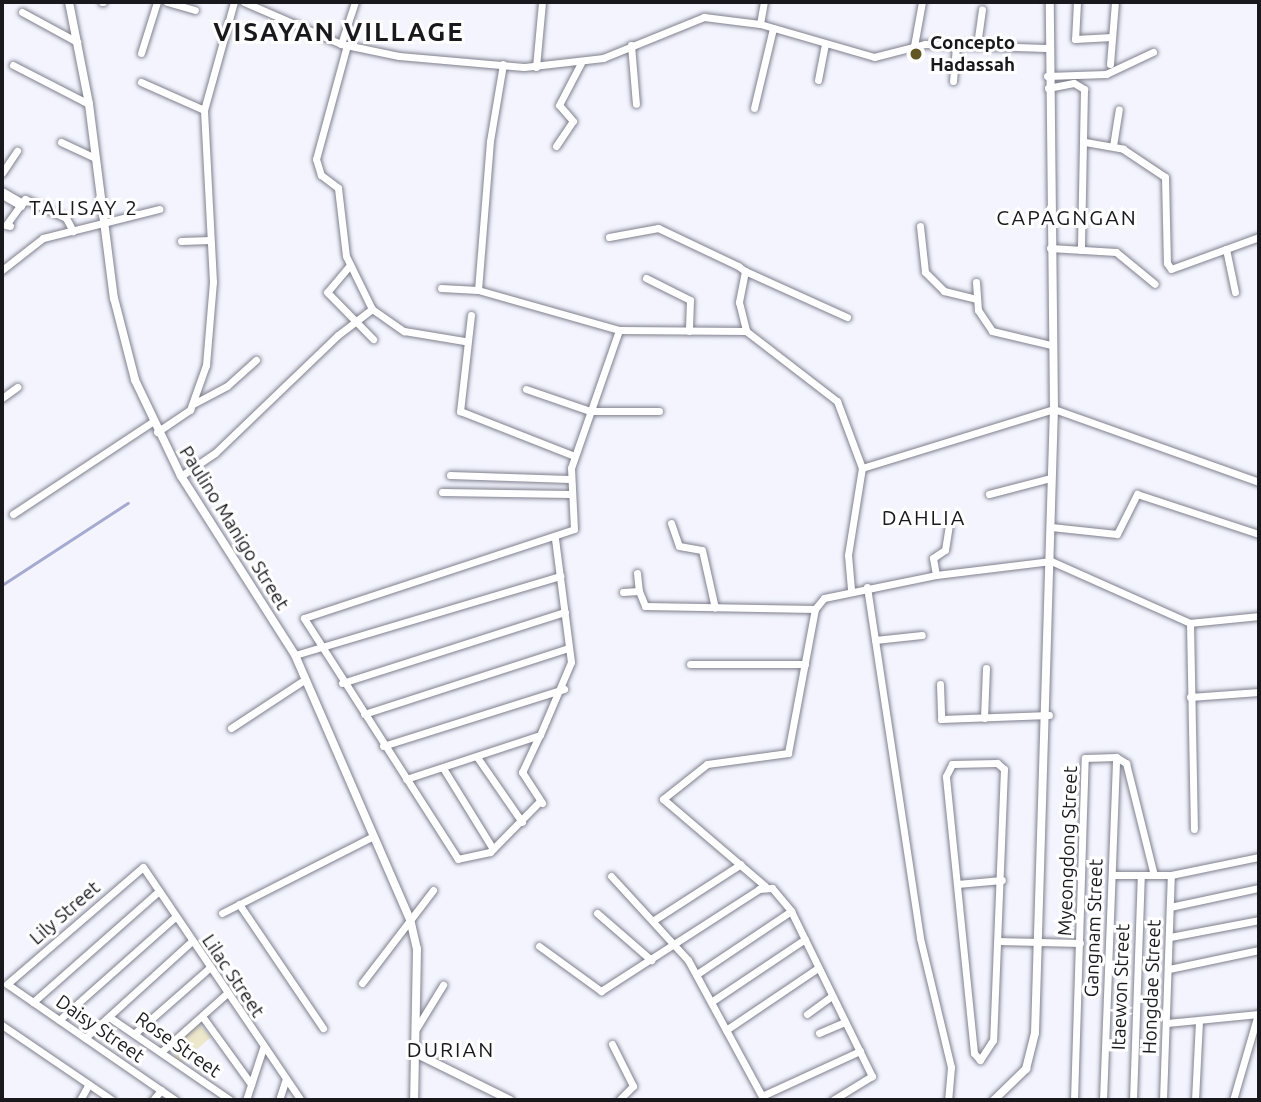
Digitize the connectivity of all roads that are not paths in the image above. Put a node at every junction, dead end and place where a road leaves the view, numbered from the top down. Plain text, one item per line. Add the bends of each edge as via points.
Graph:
1 (69, 2) edge
2 (157, 2) edge
3 (167, 2) edge
4 (234, 2) edge
5 (244, 2) edge
6 (355, 2) edge
7 (542, 2) edge
8 (764, 2) edge
9 (922, 2) edge
10 (1050, 2) edge
11 (1077, 2) edge
12 (1115, 2) edge
13 (982, 9) dead end
14 (195, 10) dead end
15 (22, 12) dead end
16 (760, 24) junction
17 (774, 28) junction
18 (1112, 37) junction
19 (77, 43) junction
20 (344, 44) junction
21 (956, 44) junction
22 (825, 45) junction
23 (977, 45) junction
24 (631, 46) junction
25 (914, 46) junction
26 (1047, 48) junction
27 (1153, 52) dead end
28 (141, 53) dead end
29 (581, 63) junction
30 (503, 64) junction
31 (1110, 64) dead end
32 (13, 65) dead end
33 (536, 67) junction
34 (1047, 76) junction
35 (818, 80) dead end
36 (953, 81) dead end
37 (141, 82) dead end
38 (1047, 88) junction
39 (89, 104) junction
40 (636, 104) dead end
41 (754, 108) dead end
42 (1119, 109) dead end
43 (204, 110) junction
44 (61, 142) dead end
45 (1085, 142) junction
46 (556, 146) dead end
47 (1113, 146) junction
48 (17, 152) dead end
49 (95, 158) junction
50 (2, 173) edge
51 (2, 193) edge
52 (22, 204) junction
53 (159, 209) dead end
54 (6, 224) edge
55 (102, 225) junction
56 (920, 226) dead end
57 (73, 231) junction
58 (609, 237) dead end
59 (1259, 237) edge
60 (210, 240) junction
61 (181, 241) dead end
62 (1049, 248) junction
63 (1226, 249) junction
64 (1081, 250) junction
65 (350, 265) junction
66 (2, 270) edge
67 (746, 271) junction
68 (646, 278) dead end
69 (976, 282) dead end
70 (1155, 284) dead end
71 (441, 288) dead end
72 (478, 290) junction
73 (1235, 292) dead end
74 (977, 299) junction
75 (373, 309) junction
76 (471, 314) dead end
77 (847, 317) dead end
78 (355, 320) junction
79 (619, 330) junction
80 (689, 331) junction
81 (746, 331) junction
82 (373, 338) dead end
83 (464, 341) junction
84 (1051, 345) junction
85 (257, 360) dead end
86 (17, 387) dead end
87 (526, 389) dead end
88 (2, 398) edge
89 (194, 403) junction
90 (1054, 409) junction
91 (590, 411) junction
92 (659, 411) dead end
93 (152, 422) junction
94 (157, 432) junction
95 (573, 456) junction
96 (862, 468) junction
97 (450, 475) dead end
98 (181, 476) junction
99 (1051, 478) junction
100 (569, 479) junction
101 (1259, 482) edge
102 (442, 492) dead end
103 (570, 494) junction
104 (989, 494) dead end
105 (13, 514) dead end
106 (671, 523) dead end
107 (949, 526) dead end
108 (1051, 527) junction
109 (1259, 534) edge
110 (555, 538) junction
111 (1051, 561) junction
112 (637, 573) dead end
113 (936, 575) junction
114 (560, 576) junction
115 (867, 587) junction
116 (851, 589) junction
117 (639, 591) junction
118 (623, 592) dead end
119 (715, 608) junction
120 (815, 609) junction
121 (565, 612) junction
122 (1259, 616) edge
123 (1190, 623) junction
124 (922, 635) dead end
125 (875, 640) junction
126 (568, 649) junction
127 (319, 650) junction
128 (295, 655) junction
129 (690, 664) dead end
130 (805, 664) junction
131 (986, 668) dead end
132 (304, 680) junction
133 (342, 683) junction
134 (940, 684) dead end
135 (564, 689) junction
136 (1259, 692) edge
137 (1190, 698) junction
138 (364, 714) junction
139 (1049, 715) junction
140 (984, 718) junction
141 (231, 728) dead end
142 (540, 735) junction
143 (383, 746) junction
144 (477, 757) junction
145 (1116, 757) junction
146 (443, 768) junction
147 (406, 779) junction
148 (522, 822) junction
149 (1194, 829) dead end
150 (372, 838) junction
151 (493, 849) junction
152 (1259, 857) edge
153 (741, 864) junction
154 (143, 867) joint
155 (1112, 875) junction
156 (1171, 875) junction
157 (611, 876) dead end
158 (1141, 876) junction
159 (1154, 876) junction
160 (1002, 880) junction
161 (957, 884) junction
162 (765, 886) junction
163 (1259, 888) edge
164 (433, 890) dead end
165 (159, 891) junction
166 (239, 904) junction
167 (1170, 907) junction
168 (790, 911) junction
169 (222, 913) dead end
170 (597, 913) dead end
171 (175, 917) junction
172 (410, 919) junction
173 (654, 920) junction
174 (1259, 920) edge
175 (1170, 937) junction
176 (805, 939) junction
177 (998, 941) junction
178 (191, 942) junction
179 (1039, 942) junction
180 (1080, 943) junction
181 (675, 944) junction
182 (539, 946) dead end
183 (1259, 950) edge
184 (651, 960) junction
185 (818, 968) junction
186 (208, 969) junction
187 (1170, 969) junction
188 (697, 974) junction
189 (362, 983) dead end
190 (7, 984) joint
191 (443, 985) dead end
192 (226, 994) junction
193 (832, 996) junction
194 (33, 1002) junction
195 (711, 1002) junction
196 (807, 1014) dead end
197 (1259, 1014) edge
198 (202, 1016) junction
199 (109, 1017) junction
200 (59, 1020) junction
201 (1199, 1020) junction
202 (845, 1022) junction
203 (1167, 1023) junction
204 (2, 1025) edge
205 (323, 1028) dead end
206 (416, 1030) junction
207 (726, 1030) junction
208 (134, 1034) junction
209 (819, 1034) dead end
210 (85, 1038) junction
211 (612, 1044) dead end
212 (263, 1048) junction
213 (860, 1051) junction
214 (161, 1052) junction
215 (415, 1053) junction
216 (286, 1079) junction
217 (89, 1084) junction
218 (251, 1084) junction
219 (161, 1090) junction
220 (763, 1098) edge
221 (80, 1100) edge
222 (112, 1100) edge
223 (153, 1100) edge
224 (175, 1100) edge
225 (230, 1100) edge
226 (246, 1100) edge
227 (279, 1100) edge
228 (301, 1100) edge
229 (414, 1100) edge
230 (510, 1100) edge
231 (619, 1100) edge
232 (834, 1100) edge
233 (948, 1100) edge
234 (994, 1100) edge
235 (1074, 1100) edge
236 (1103, 1100) edge
237 (1133, 1100) edge
238 (1163, 1100) edge
239 (1195, 1100) edge
240 (1233, 1100) edge

1 - 19 street, Paulino Manigo Street
2 - 28 street
3 - 14 street
4 - 43 street
5 - 20 street
6 - 20 street
7 - 33 street
8 - 16 street
9 - 25 street
10 - 26 street
11 - 18 street via 1075,39
12 - 18 street
13 - 23 street
15 - 19 street
16 - 17 street
16 - 24 street via 704,17
17 - 22 street
17 - 41 street
18 - 31 street
19 - 39 street, Paulino Manigo Street
20 - 30 street via 399,56
20 - 65 street via 316,159 321,175 338,188
21 - 23 street
21 - 25 street
21 - 36 street
22 - 25 street via 885,57
22 - 35 street
23 - 26 street
24 - 29 street
24 - 40 street
26 - 34 street
27 - 34 street via 1106,74
29 - 33 street
29 - 46 street via 559,105 573,121
30 - 33 street
30 - 72 street via 490,141
32 - 39 street
34 - 38 street
37 - 43 street
38 - 45 street via 1082,85
38 - 62 street
39 - 49 street, Paulino Manigo Street
42 - 47 street
43 - 60 street
44 - 49 street
45 - 47 street
45 - 64 street
47 - 63 street via 1155,166 1165,177 1168,266 1182,267
48 - 50 street
49 - 55 street, Paulino Manigo Street
51 - 52 street
52 - 54 street
52 - 57 street via 66,218
53 - 55 street
55 - 57 street
55 - 93 street, Paulino Manigo Street via 122,334
56 - 74 street via 925,272 944,291
57 - 66 street via 43,238
58 - 67 street via 661,229
59 - 63 street
60 - 61 street
60 - 89 street via 210,336
62 - 64 street
62 - 84 street
63 - 73 street
64 - 70 street via 1121,254
65 - 75 street
65 - 78 street via 326,288
67 - 77 street
67 - 81 street via 739,302
68 - 80 street via 690,300
69 - 74 street
71 - 72 street
72 - 79 street
74 - 84 street via 992,331
75 - 78 street
75 - 83 street via 404,331
76 - 83 street
78 - 82 street
78 - 98 street via 215,453
79 - 80 street
79 - 91 street
80 - 81 street
81 - 96 street via 837,401
83 - 95 street via 460,411
84 - 90 street
85 - 89 street via 227,386
86 - 88 street
87 - 91 street
89 - 94 street
90 - 96 street
90 - 99 street
90 - 101 street
91 - 92 street
91 - 95 street
93 - 94 street, Paulino Manigo Street
93 - 105 street
94 - 98 street, Paulino Manigo Street
95 - 100 street
96 - 116 street via 848,555
97 - 100 street
98 - 128 street, Paulino Manigo Street
99 - 104 street
99 - 108 street
100 - 103 street
102 - 103 street
103 - 110 street via 576,525
106 - 119 street via 679,546 702,550
107 - 113 street via 945,550 933,558
108 - 109 street via 1117,534 1137,494
108 - 111 street
110 - 114 street
110 - 127 street via 306,616
111 - 113 street
111 - 123 street
111 - 139 street
112 - 117 street
113 - 115 street
114 - 121 street
114 - 127 street
115 - 116 street
115 - 125 street
116 - 120 street via 832,594
117 - 118 street
117 - 119 street via 645,606
119 - 120 street
120 - 130 street
121 - 126 street
121 - 133 street
122 - 123 street
123 - 137 street
124 - 125 street
125 - 233 street via 920,938 951,1068
126 - 135 street via 571,663
126 - 138 street
127 - 128 street
127 - 133 street
128 - 132 street, Paulino Manigo Street
129 - 130 street
130 - 153 street via 788,753 698,767 663,799
131 - 140 street
132 - 141 street
132 - 150 street, Paulino Manigo Street
133 - 138 street
134 - 140 street via 939,718
135 - 142 street
135 - 143 street
136 - 137 street
137 - 149 street
138 - 143 street
139 - 140 street
139 - 179 street
142 - 144 street
142 - 148 street via 522,772 541,803
143 - 147 street
144 - 146 street
144 - 148 street
145 - 155 street, Gangnam Street
145 - 159 street via 1126,763
145 - 180 street, Myeongdong Street via 1085,758
146 - 147 street
146 - 151 street
147 - 151 street via 458,859 470,860
148 - 151 street
150 - 166 street
150 - 172 street, Paulino Manigo Street
152 - 156 street
153 - 162 street
153 - 173 street
154 - 165 street, Lilac Street
154 - 190 street, Lily Street
155 - 158 street
155 - 236 street, Gangnam Street
156 - 159 street
156 - 167 street, Hongdae Street
157 - 173 street
158 - 159 street
158 - 237 street, Itaewon Street
160 - 161 street
160 - 161 street via 1004,769 997,763 952,764 946,776
160 - 177 street
161 - 177 street via 974,1053 980,1060 993,1040
162 - 168 street via 781,895
162 - 181 street
163 - 167 street
164 - 172 street
165 - 171 street, Lilac Street
165 - 194 street
166 - 169 street
166 - 205 street
167 - 175 street, Hongdae Street
168 - 176 street
168 - 188 street
170 - 184 street
171 - 178 street, Lilac Street
171 - 200 street
172 - 189 street
172 - 206 street, Paulino Manigo Street via 416,948
173 - 181 street
174 - 175 street
175 - 187 street, Hongdae Street
176 - 185 street
176 - 195 street
177 - 179 street
178 - 186 street, Lilac Street
178 - 199 street
179 - 180 street
179 - 234 street via 1032,1052 1016,1083
180 - 235 street, Myeongdong Street
181 - 184 street
181 - 188 street
182 - 184 street via 598,992
183 - 187 street
185 - 193 street
185 - 207 street
186 - 192 street, Lilac Street
186 - 208 street
187 - 203 street, Hongdae Street
188 - 195 street
190 - 194 street, Daisy Street
191 - 206 street
192 - 198 street
192 - 212 street, Lilac Street
193 - 196 street
193 - 202 street
194 - 200 street, Daisy Street
195 - 207 street
197 - 201 street
197 - 240 street
198 - 214 street
198 - 218 street
199 - 208 street, Rose Street
199 - 210 street
200 - 210 street, Daisy Street
201 - 203 street
201 - 239 street
202 - 209 street
202 - 213 street
203 - 238 street, Hongdae Street
204 - 217 street
206 - 215 street, Paulino Manigo Street
207 - 220 street
208 - 214 street, Rose Street
210 - 219 street, Daisy Street
211 - 231 street via 633,1086
212 - 216 street, Lilac Street
212 - 218 street
213 - 220 street
213 - 232 street via 872,1079
214 - 225 street, Rose Street
215 - 229 street, Paulino Manigo Street
215 - 230 street
216 - 227 street
216 - 228 street, Lilac Street
217 - 221 street
217 - 222 street
218 - 226 street
219 - 223 street
219 - 224 street, Daisy Street

